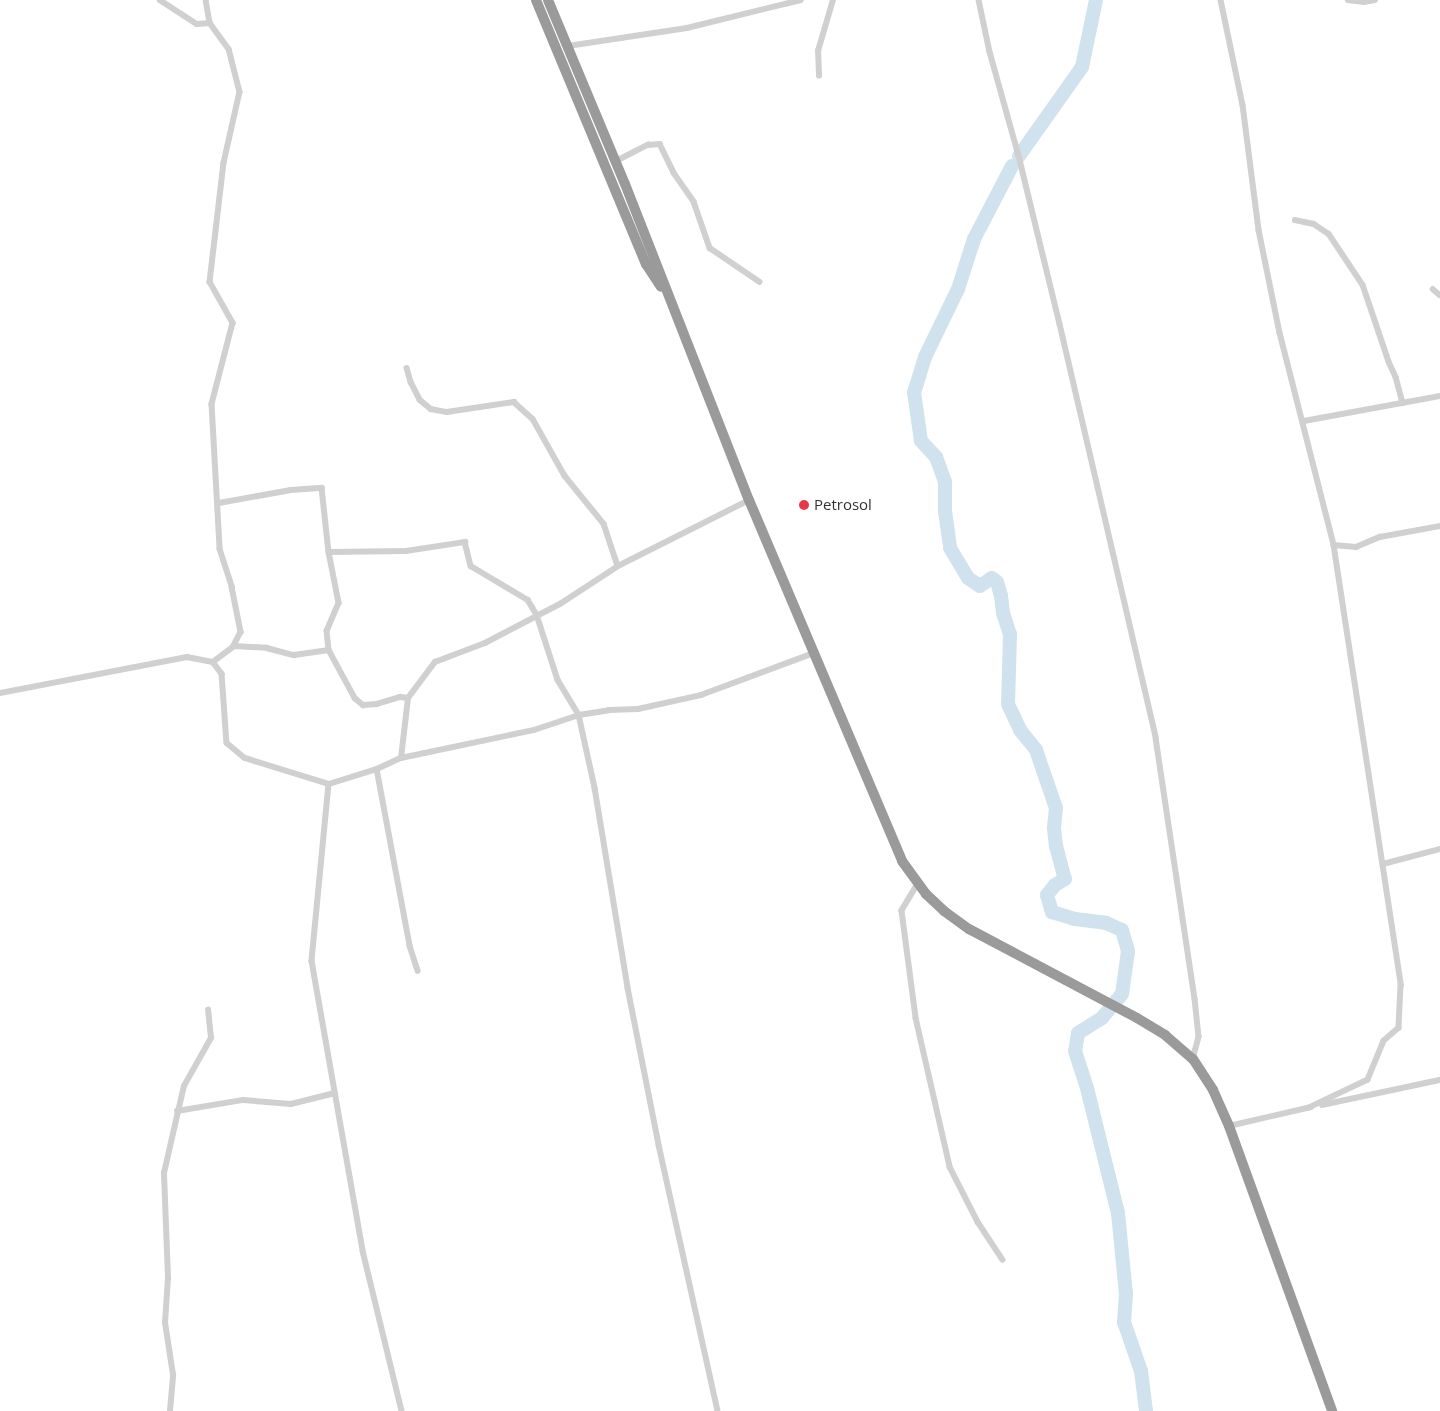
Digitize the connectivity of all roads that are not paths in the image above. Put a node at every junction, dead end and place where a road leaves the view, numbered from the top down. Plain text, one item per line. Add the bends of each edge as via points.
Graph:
1 (160, 0) edge
2 (206, 0) edge
3 (536, 0) edge
4 (548, 0) edge
5 (801, 0) edge
6 (833, 0) edge
7 (979, 0) edge
8 (1221, 0) edge
9 (1348, 0) edge
10 (1375, 0) edge
11 (210, 23) junction
12 (568, 46) junction
13 (819, 76) dead end
14 (616, 161) junction
15 (1295, 220) dead end
16 (760, 282) dead end
17 (1433, 289) dead end
18 (1440, 295) edge
19 (671, 303) junction
20 (407, 368) dead end
21 (1440, 396) edge
22 (1402, 403) junction
23 (1304, 421) junction
24 (749, 500) junction
25 (219, 502) junction
26 (1440, 526) edge
27 (1334, 545) junction
28 (329, 552) junction
29 (618, 566) junction
30 (537, 615) junction
31 (234, 646) junction
32 (329, 650) junction
33 (814, 653) junction
34 (214, 662) junction
35 (0, 688) edge
36 (11, 690) junction
37 (0, 693) edge
38 (0, 697) edge
39 (408, 698) junction
40 (579, 715) junction
41 (401, 758) junction
42 (377, 769) junction
43 (329, 784) junction
44 (1440, 849) edge
45 (1383, 864) junction
46 (918, 884) junction
47 (418, 971) dead end
48 (208, 1010) dead end
49 (1192, 1059) junction
50 (1440, 1080) edge
51 (335, 1093) junction
52 (1309, 1108) junction
53 (177, 1111) junction
54 (1228, 1126) junction
55 (1004, 1260) dead end
56 (170, 1411) edge
57 (402, 1411) edge
58 (718, 1411) edge
59 (1332, 1411) edge

1 - 11 street via 197,24
2 - 11 street
3 - 19 highway via 646,264
4 - 12 highway
5 - 12 street via 687,28
6 - 13 street via 818,51
7 - 49 street via 1060,324 1156,738 1195,999 1198,1037
8 - 23 street via 1243,105 1259,230 1280,333
9 - 10 street
11 - 25 street via 229,49 240,92 224,163 210,282 233,323 212,404
12 - 14 highway
14 - 16 street via 648,145 660,144 674,173 694,202 710,248
14 - 19 highway
15 - 22 street via 1314,224 1329,234 1363,286 1396,377
17 - 18 street
19 - 24 highway
20 - 29 street via 420,400 431,409 447,412 514,402 533,419 565,476 604,524
21 - 22 street
22 - 23 street
23 - 27 street
24 - 29 street
24 - 33 highway
25 - 28 street via 322,488
25 - 31 street via 220,549 241,632
26 - 27 street via 1380,537 1356,547
27 - 45 street
28 - 30 street via 406,551 465,542 472,566 528,600
28 - 32 street via 339,603 326,631
29 - 30 street
30 - 39 street via 485,644 435,662
30 - 40 street via 558,680
31 - 32 street via 267,648 294,655
31 - 34 street
32 - 39 street via 355,698 363,705
33 - 40 street via 701,695 638,709
33 - 46 highway via 894,846
34 - 36 street via 187,657
34 - 43 street via 222,674 227,743 245,758
35 - 36 street
36 - 37 street
36 - 38 street
39 - 41 street
40 - 41 street via 534,730
40 - 58 street via 657,1135
41 - 42 street
42 - 43 street
42 - 47 street via 410,946
43 - 51 street via 312,961
44 - 45 street
45 - 52 street via 1401,985 1399,1028 1384,1041 1368,1080
46 - 49 highway via 944,911 969,929 1137,1018 1165,1035
46 - 55 street via 902,911 916,1018 950,1167 978,1222
48 - 53 street via 211,1038 184,1086
49 - 54 highway via 1213,1090
50 - 52 street
51 - 53 street via 291,1104 243,1100
51 - 57 street via 363,1251
52 - 54 street
53 - 56 street via 164,1174 168,1278 165,1323 173,1375
54 - 59 highway

